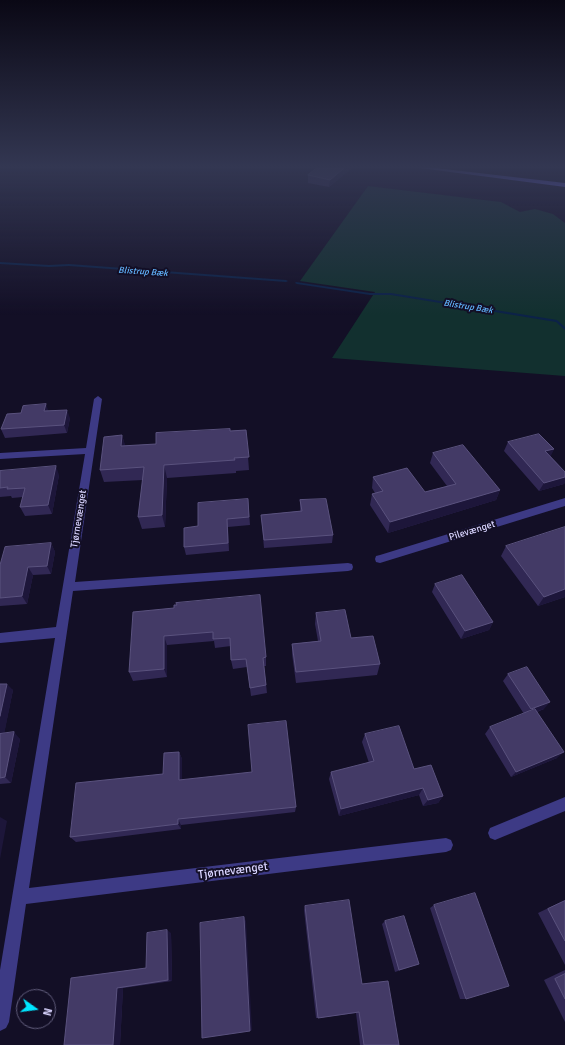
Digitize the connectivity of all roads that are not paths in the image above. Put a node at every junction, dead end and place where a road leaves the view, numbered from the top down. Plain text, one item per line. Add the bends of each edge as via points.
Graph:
1 (98, 399) dead end
2 (90, 451) junction
3 (0, 456) edge
4 (565, 502) edge
5 (380, 559) dead end
6 (348, 567) dead end
7 (68, 587) junction
8 (61, 632) junction
9 (0, 638) edge
10 (565, 804) edge
11 (495, 833) dead end
12 (446, 845) dead end
13 (19, 897) junction
14 (2, 991) edge
15 (0, 1022) edge

1 - 2 street, Tjørnevænget
2 - 3 street
2 - 7 street, Tjørnevænget
4 - 5 street, Pilevænget
6 - 7 street
7 - 8 street, Tjørnevænget
8 - 9 street
8 - 13 street, Tjørnevænget
10 - 11 street
12 - 13 street, Tjørnevænget
13 - 14 street, Tjørnevænget
14 - 15 street, Tjørnevænget

